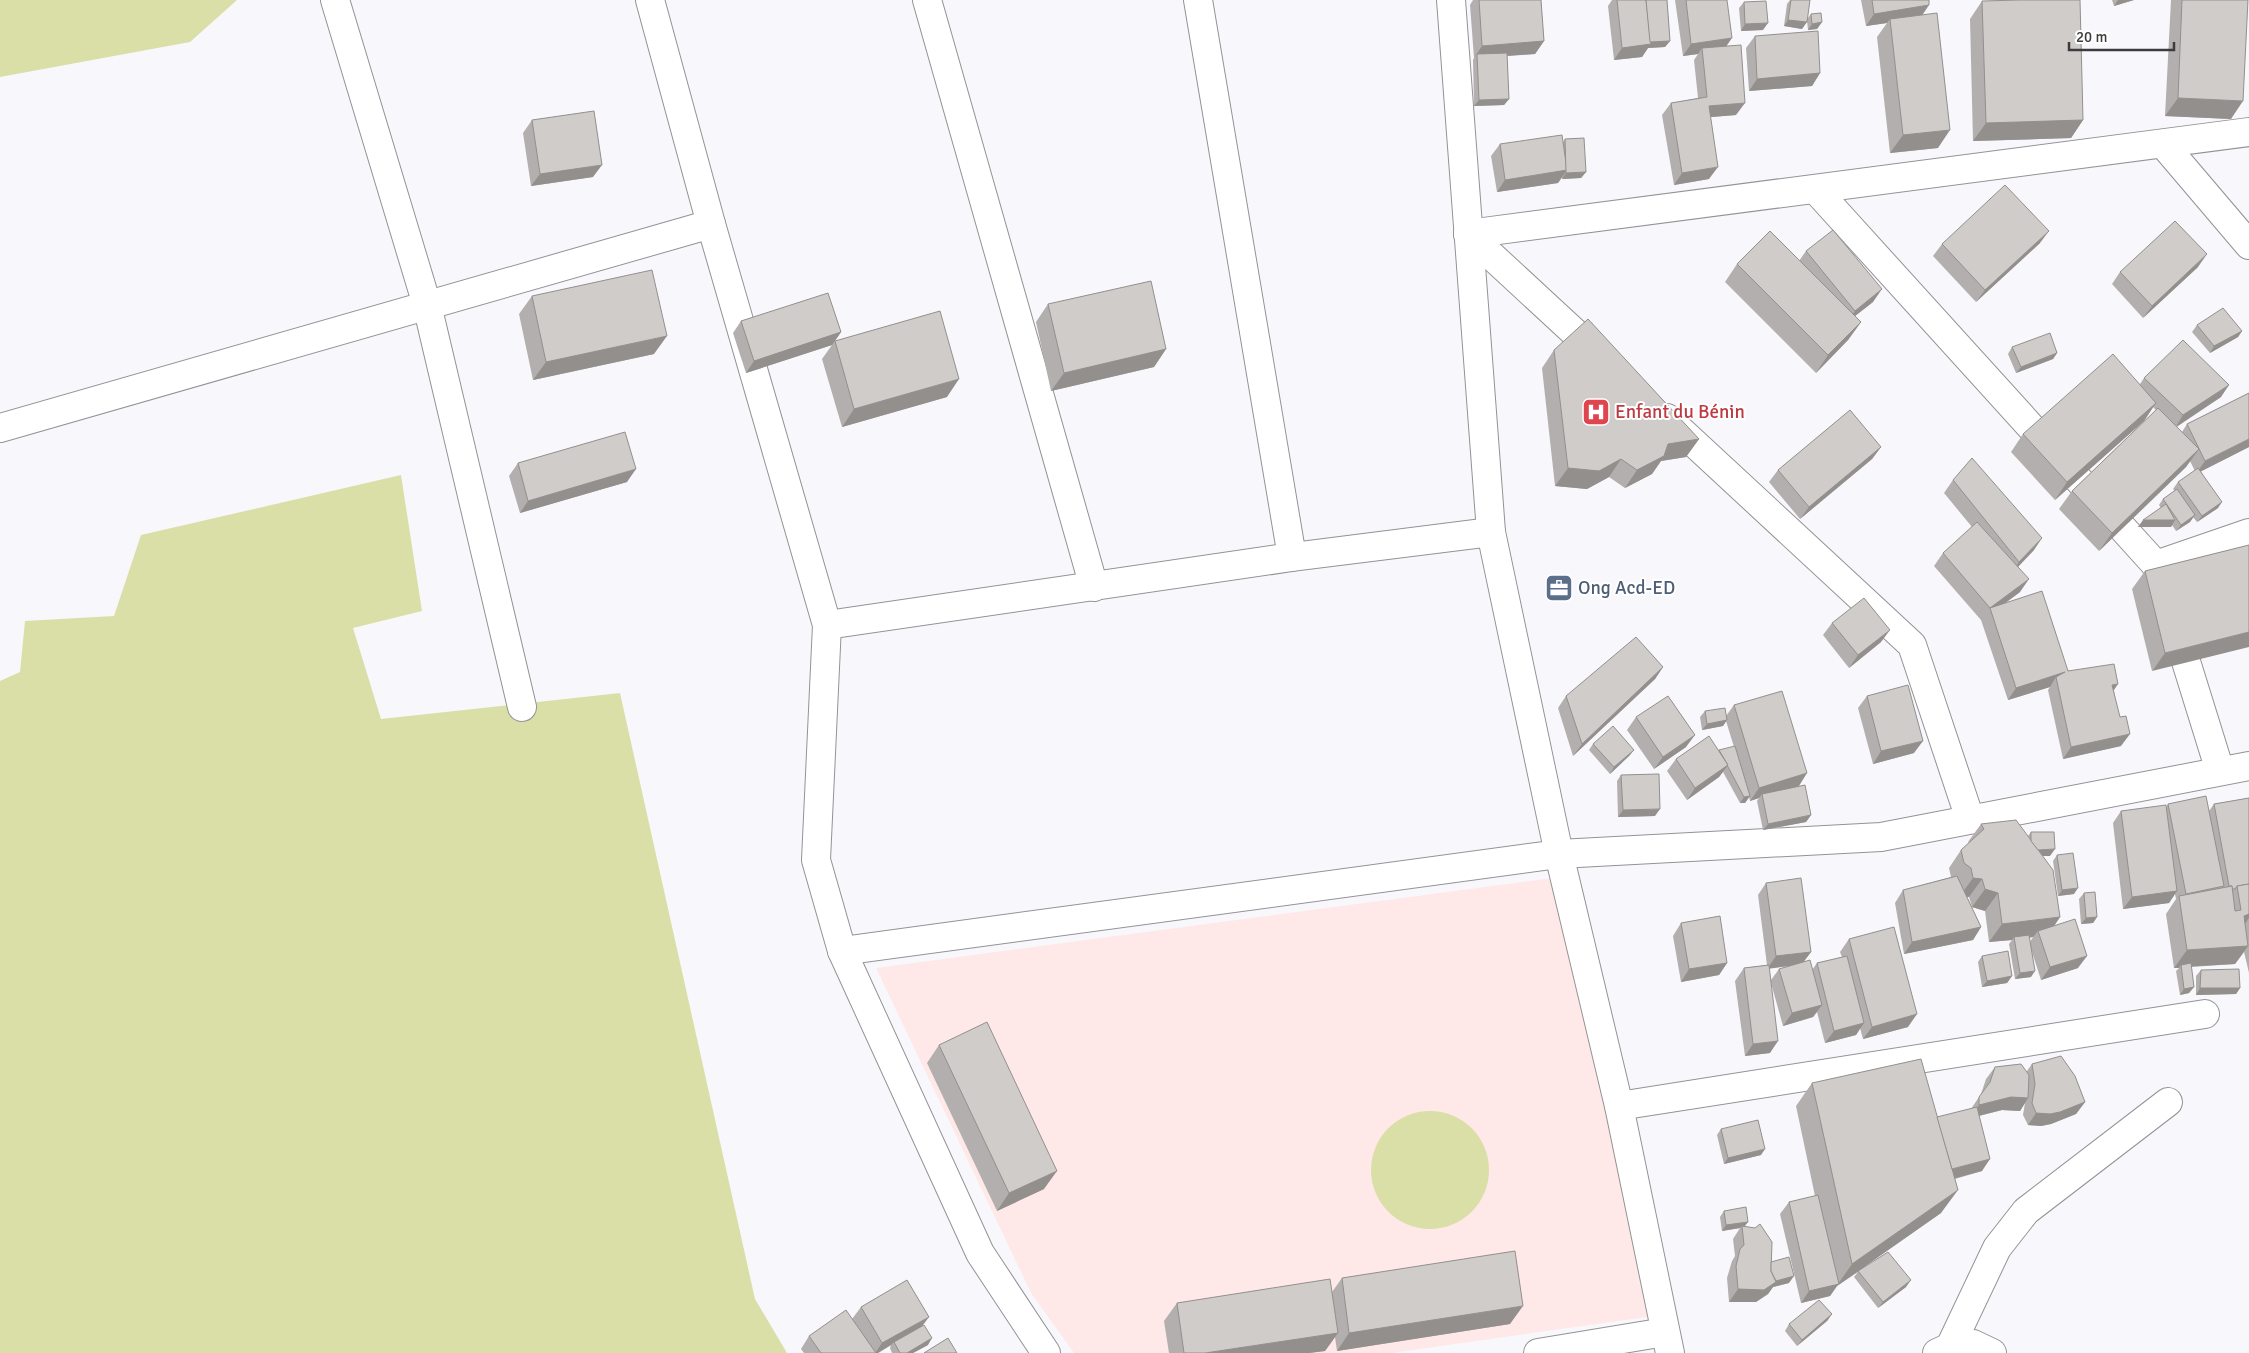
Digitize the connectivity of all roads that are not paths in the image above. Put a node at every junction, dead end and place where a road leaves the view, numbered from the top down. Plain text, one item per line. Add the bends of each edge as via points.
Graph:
1 (335, 0) edge
2 (650, 0) edge
3 (927, 0) edge
4 (1198, 0) edge
5 (1451, 0) edge
6 (2249, 132) edge
7 (2164, 145) junction
8 (1816, 190) junction
9 (711, 224) junction
10 (1468, 234) junction
11 (2249, 245) edge
12 (427, 305) junction
13 (1621, 375) edge
14 (1650, 402) edge
15 (0, 428) edge
16 (1490, 532) junction
17 (2249, 533) edge
18 (1292, 557) junction
19 (2156, 565) junction
20 (1094, 586) junction
21 (827, 625) junction
22 (522, 707) dead end
23 (2249, 766) edge
24 (2220, 771) junction
25 (1970, 819) junction
26 (1559, 854) junction
27 (842, 951) junction
28 (2205, 1014) dead end
29 (2168, 1102) dead end
30 (1619, 1106) junction
31 (1667, 1342) edge
32 (1944, 1350) edge
33 (1046, 1353) edge
34 (1538, 1353) edge
35 (1992, 1353) edge

1 - 12 street
2 - 9 street
3 - 20 street
4 - 18 street
5 - 10 street
6 - 7 street
7 - 8 street
7 - 11 street
8 - 10 street
8 - 19 street
9 - 12 street
9 - 21 street
10 - 13 street
10 - 16 street
12 - 15 street
12 - 22 street
14 - 25 street via 1912,645
16 - 18 street
16 - 26 street
17 - 19 street
18 - 20 street
19 - 24 street
20 - 21 street
21 - 27 street via 816,860
23 - 24 street
24 - 25 street
25 - 26 street via 1881,836
26 - 27 street
26 - 30 street
27 - 33 street via 980,1253
28 - 30 street
29 - 32 street via 2026,1211 1997,1248
30 - 31 street
31 - 34 street
32 - 35 street via 1973,1344

